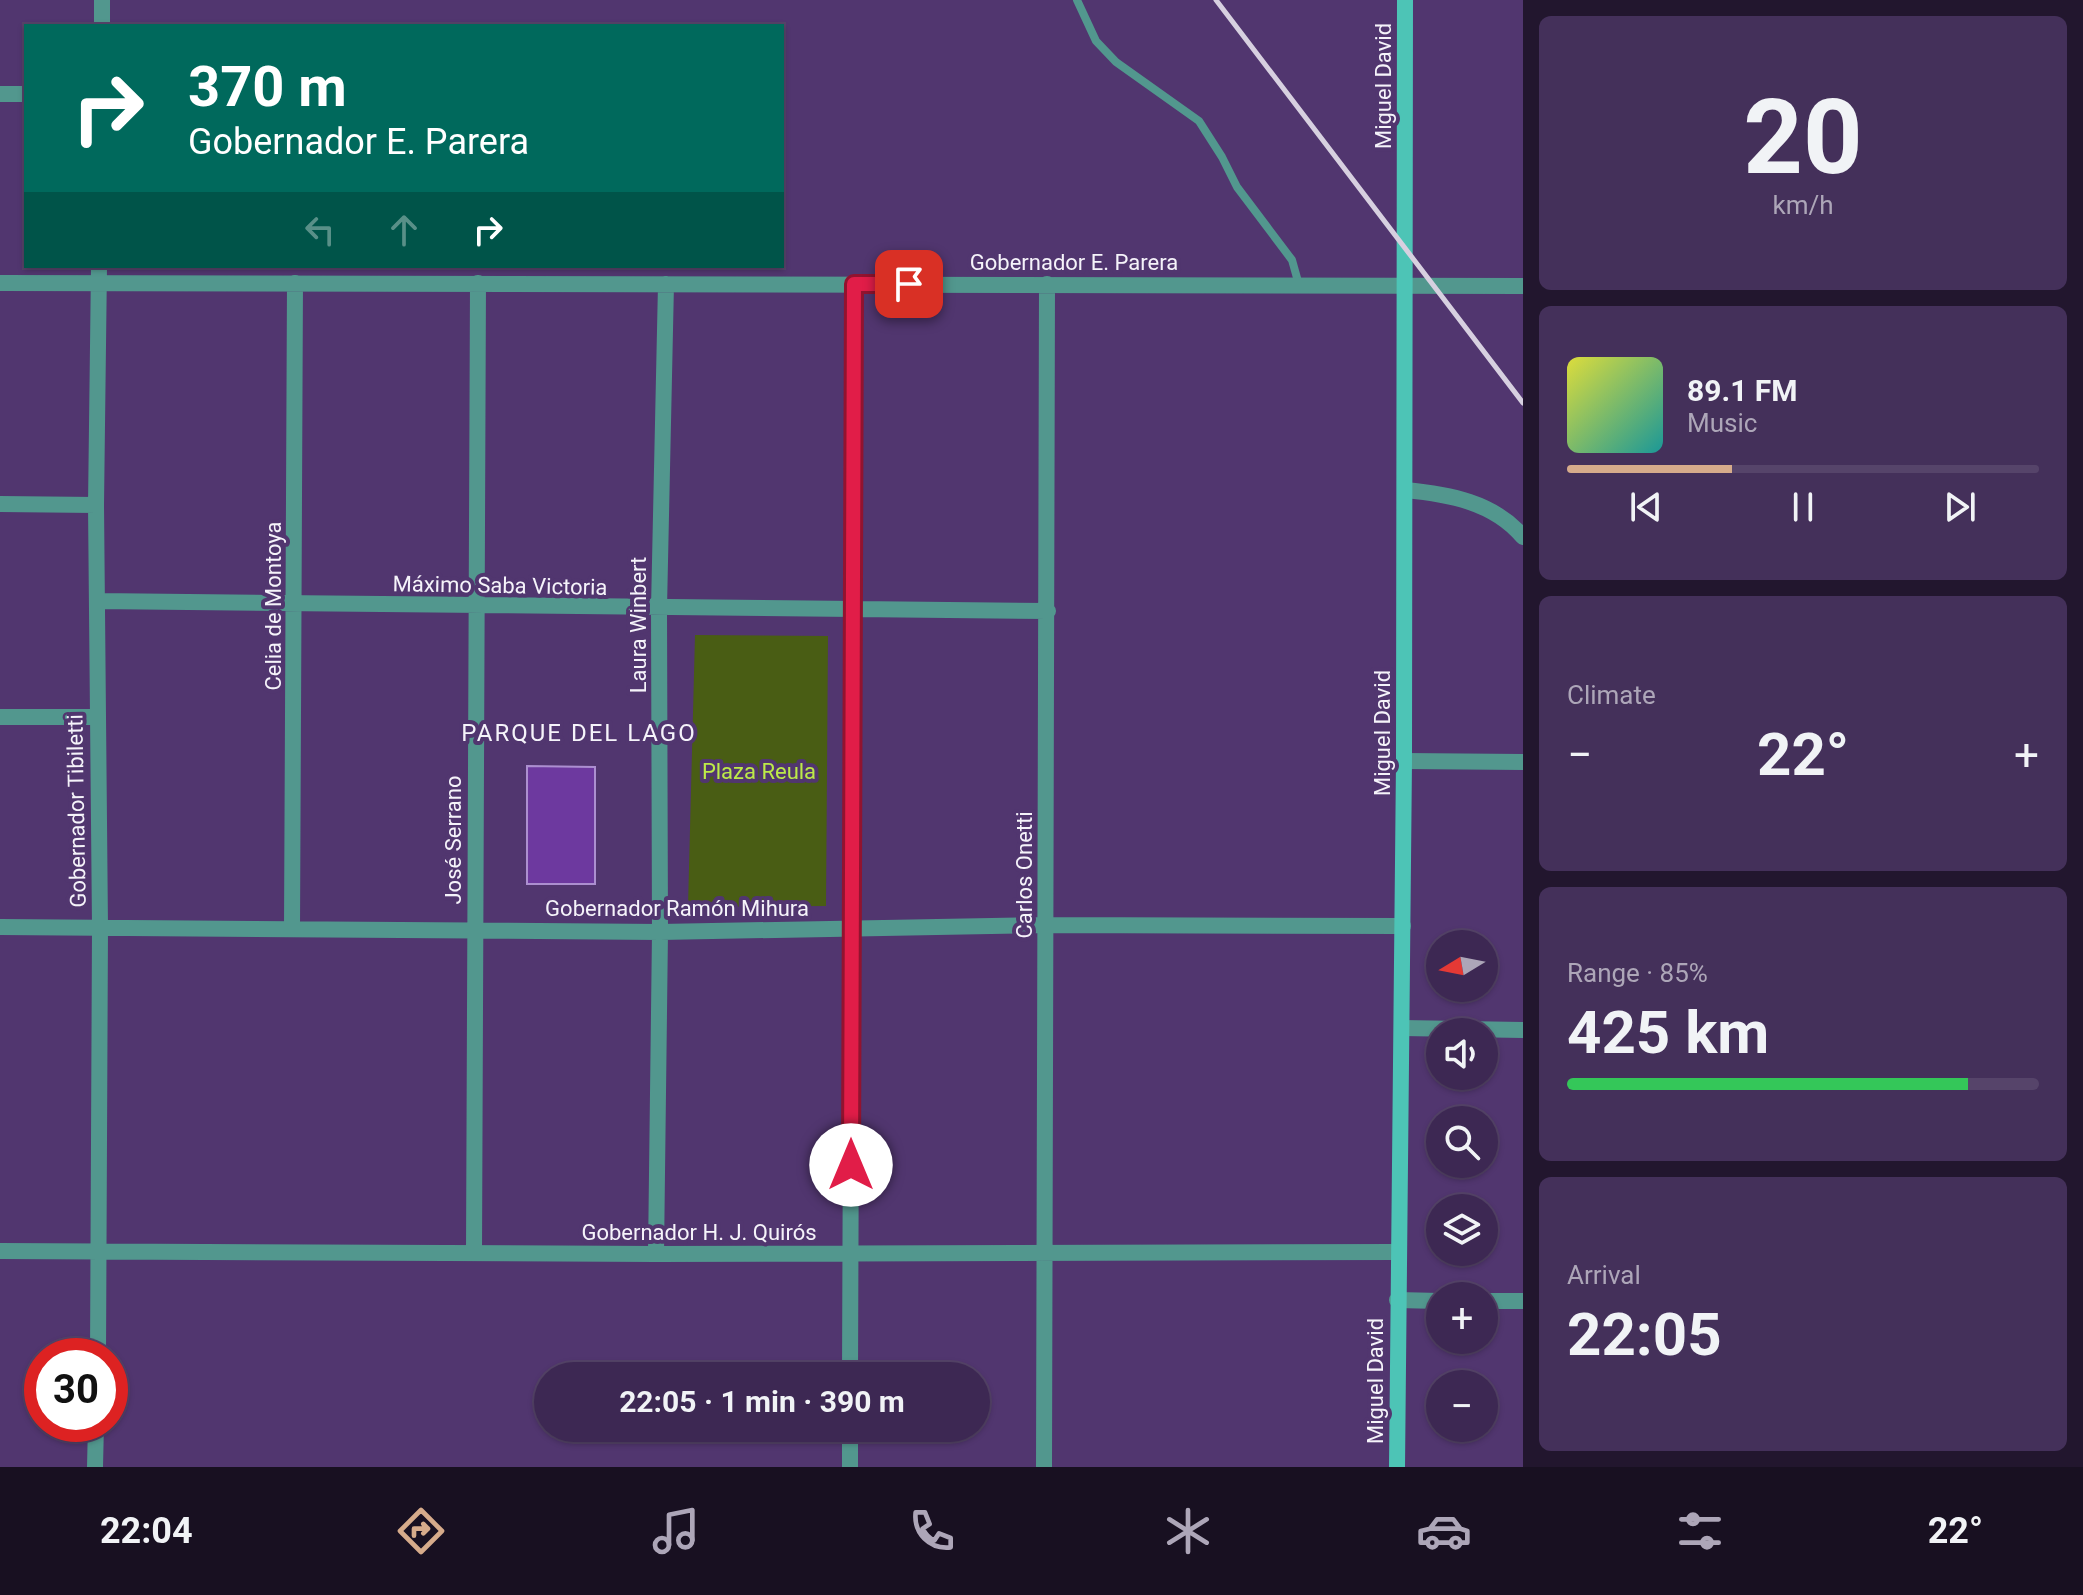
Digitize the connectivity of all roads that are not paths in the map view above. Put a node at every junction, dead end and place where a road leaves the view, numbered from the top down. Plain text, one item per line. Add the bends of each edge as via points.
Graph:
1 (102, 0) edge
2 (1077, 0) edge
3 (1405, 0) edge
4 (102, 24) edge
5 (0, 94) edge
6 (24, 94) edge
7 (99, 268) edge
8 (0, 283) edge
9 (99, 283) junction
10 (295, 283) junction
11 (478, 283) junction
12 (666, 284) junction
13 (854, 284) junction
14 (1047, 284) junction
15 (1299, 285) junction
16 (1405, 286) junction
17 (1523, 286) edge
18 (1405, 490) junction
19 (0, 504) edge
20 (96, 505) junction
21 (1523, 537) edge
22 (97, 601) junction
23 (295, 604) junction
24 (476, 607) junction
25 (659, 608) junction
26 (853, 610) junction
27 (1048, 611) junction
28 (0, 717) edge
29 (97, 717) junction
30 (1404, 761) junction
31 (1523, 762) edge
32 (1045, 925) junction
33 (1403, 926) junction
34 (0, 927) edge
35 (100, 927) junction
36 (851, 928) junction
37 (292, 929) junction
38 (475, 931) junction
39 (660, 932) junction
40 (1402, 1028) junction
41 (1523, 1030) edge
42 (0, 1251) edge
43 (100, 1251) junction
44 (1397, 1252) junction
45 (474, 1253) junction
46 (1043, 1253) junction
47 (656, 1254) junction
48 (851, 1254) junction
49 (1397, 1300) junction
50 (1426, 1301) edge
51 (1498, 1301) edge
52 (1523, 1301) edge
53 (98, 1338) edge
54 (850, 1362) edge
55 (96, 1442) edge
56 (850, 1442) edge
57 (95, 1467) edge
58 (850, 1467) edge
59 (1044, 1467) edge
60 (1397, 1467) edge

1 - 4 street
2 - 15 lane via 1096,41 1116,62 1199,121 1237,187 1292,260
3 - 16 street, Miguel David
5 - 6 street
7 - 9 street, Gobernador Tibiletti
8 - 9 street, Gobernador E. Parera
9 - 10 street, Gobernador E. Parera
9 - 20 street, Gobernador Tibiletti
10 - 11 street, Gobernador E. Parera
10 - 23 street, Celia de Montoya
11 - 12 street, Gobernador E. Parera
11 - 24 street, José Serrano
12 - 13 street, Gobernador E. Parera
12 - 25 street, Laura Winbert
13 - 14 street, Gobernador E. Parera
13 - 26 street
14 - 15 street, Gobernador E. Parera
14 - 27 street, Carlos Onetti
15 - 16 street, Gobernador E. Parera
16 - 17 street, Gobernador E. Parera
16 - 18 street, Miguel David
18 - 21 street via 1441,494 1491,510
18 - 30 street, Miguel David
19 - 20 street
20 - 22 street, Gobernador Tibiletti
22 - 23 street, Máximo Saba Victoria
22 - 29 street, Gobernador Tibiletti
23 - 24 street, Máximo Saba Victoria
23 - 37 street, Celia de Montoya
24 - 25 street, Máximo Saba Victoria
24 - 38 street, José Serrano
25 - 26 street, Máximo Saba Victoria
25 - 39 street, Laura Winbert
26 - 27 street, Máximo Saba Victoria
26 - 36 street
27 - 32 street, Carlos Onetti
28 - 29 street
29 - 35 street, Gobernador Tibiletti
30 - 31 street
30 - 33 street, Miguel David
32 - 33 street, Gobernador Ramón Mihura
32 - 36 street, Gobernador Ramón Mihura
32 - 46 street, Carlos Onetti
33 - 40 street, Miguel David
34 - 35 street, Gobernador Ramón Mihura
35 - 37 street, Gobernador Ramón Mihura
35 - 43 street, Gobernador Tibiletti
36 - 39 street, Gobernador Ramón Mihura
36 - 48 street
37 - 38 street, Gobernador Ramón Mihura
38 - 39 street, Gobernador Ramón Mihura
38 - 45 street, José Serrano
39 - 47 street, Laura Winbert
40 - 41 street
40 - 44 street, Miguel David
42 - 43 street, Gobernador H. J. Quirós
43 - 45 street, Gobernador H. J. Quirós
43 - 53 street, Gobernador Tibiletti
44 - 46 street, Gobernador H. J. Quirós
44 - 49 street, Miguel David
45 - 47 street, Gobernador H. J. Quirós
46 - 48 street, Gobernador H. J. Quirós
46 - 59 street, Carlos Onetti
47 - 48 street, Gobernador H. J. Quirós
48 - 54 street
49 - 50 street
49 - 60 street, Miguel David
51 - 52 street
55 - 57 street
56 - 58 street

